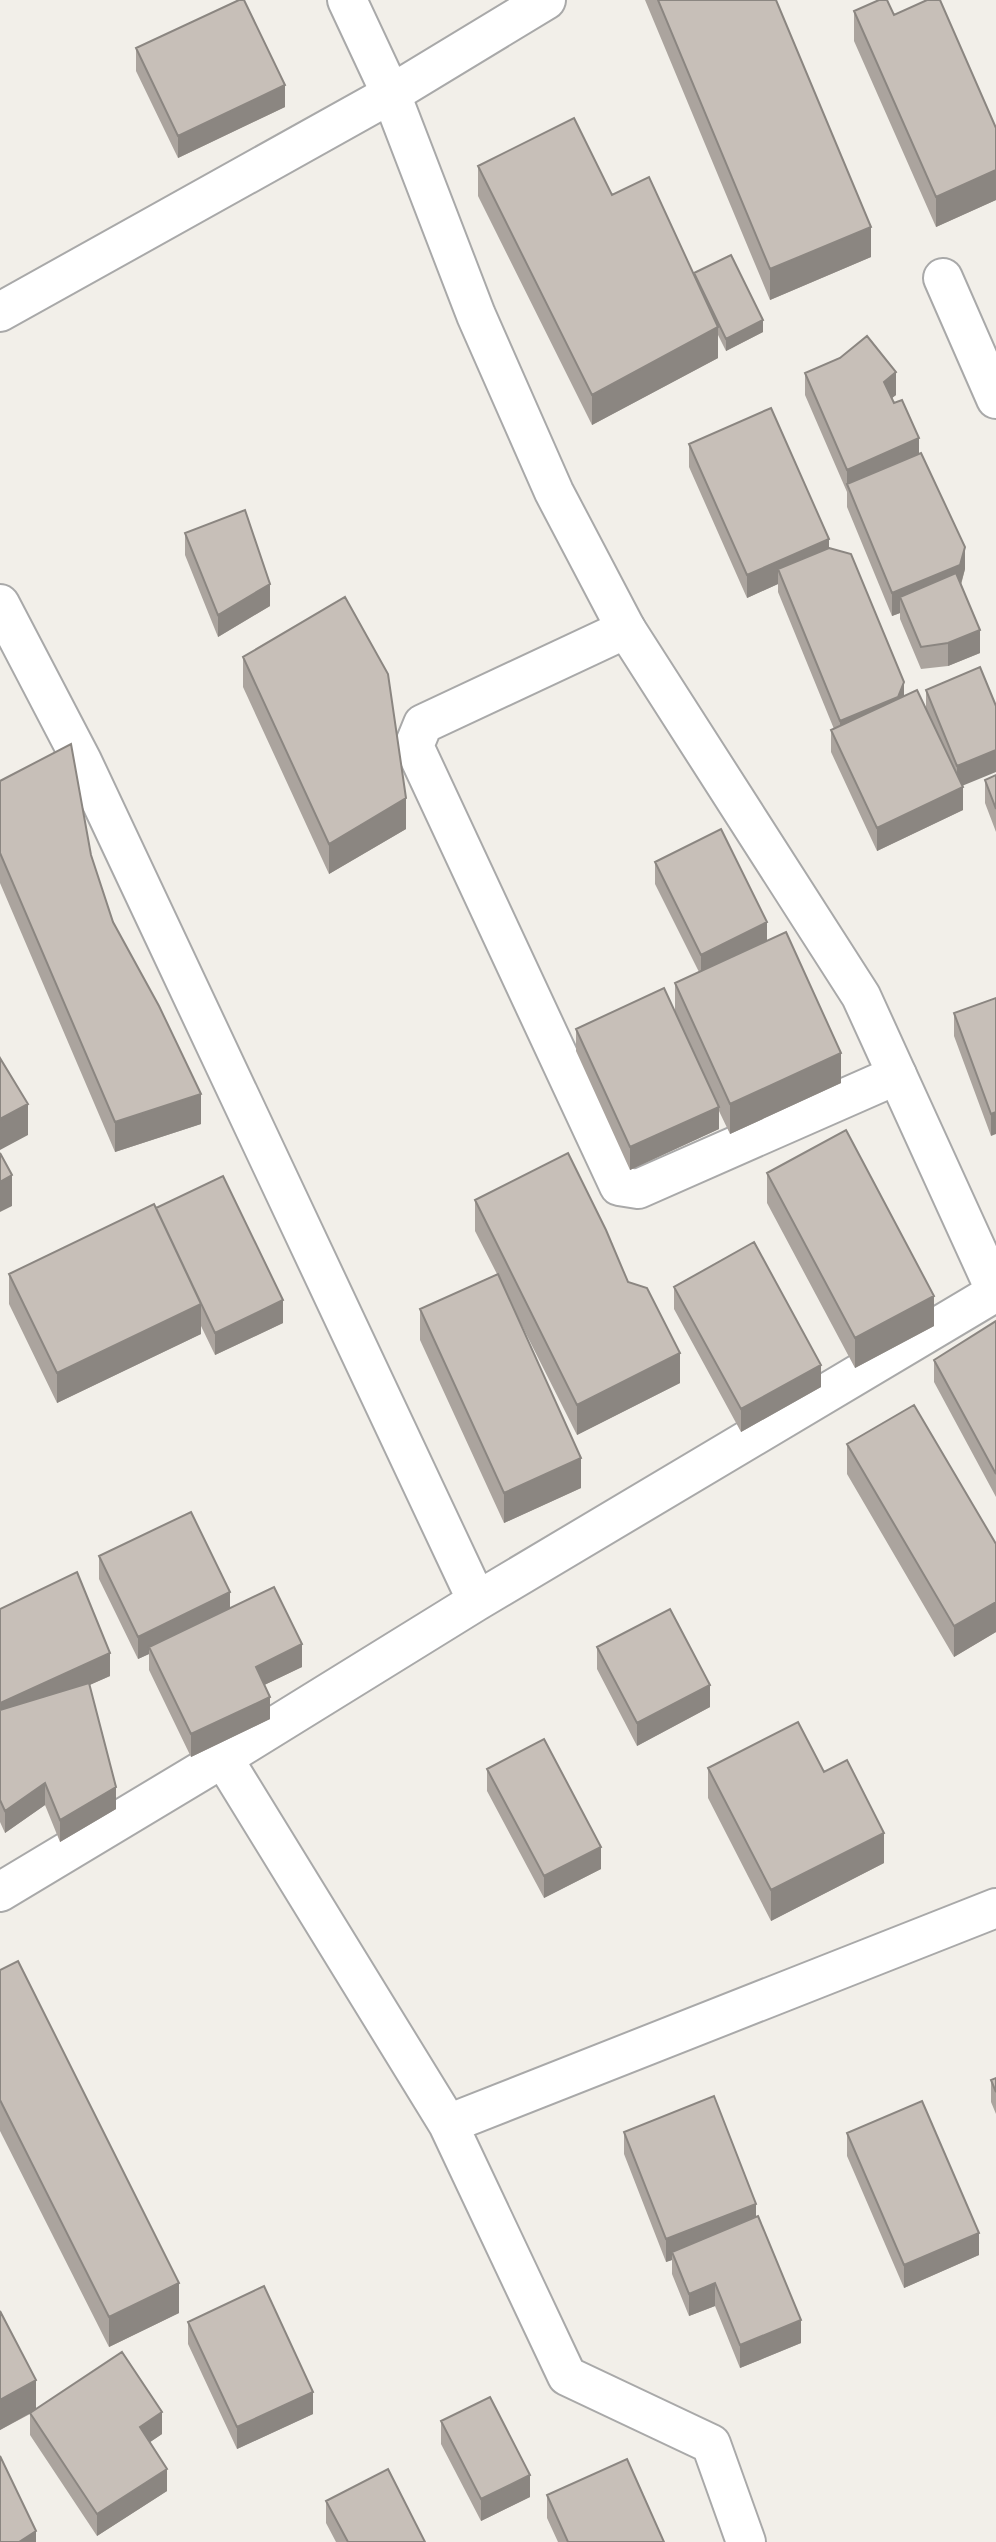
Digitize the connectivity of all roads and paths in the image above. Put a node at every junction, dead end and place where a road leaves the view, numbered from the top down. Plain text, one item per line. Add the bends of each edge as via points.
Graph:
1 (348, 0) edge
2 (546, 0) edge
3 (391, 94) junction
4 (943, 278) dead end
5 (0, 312) edge
6 (996, 399) edge
7 (0, 604) edge
8 (626, 629) junction
9 (897, 1075) junction
10 (996, 1292) edge
11 (477, 1601) junction
12 (223, 1758) junction
13 (4, 1879) edge
14 (996, 1908) edge
15 (448, 2124) junction
16 (746, 2542) edge

1 - 3 street
2 - 3 street
3 - 5 street
3 - 8 street via 476,315 554,492
4 - 6 street
7 - 11 street via 82,761
8 - 9 street via 861,996
8 - 9 street via 423,724 414,746 620,1186 638,1189
9 - 10 street
10 - 11 street
11 - 12 street
12 - 13 street
12 - 15 street
14 - 15 street
15 - 16 street via 567,2376 711,2444

